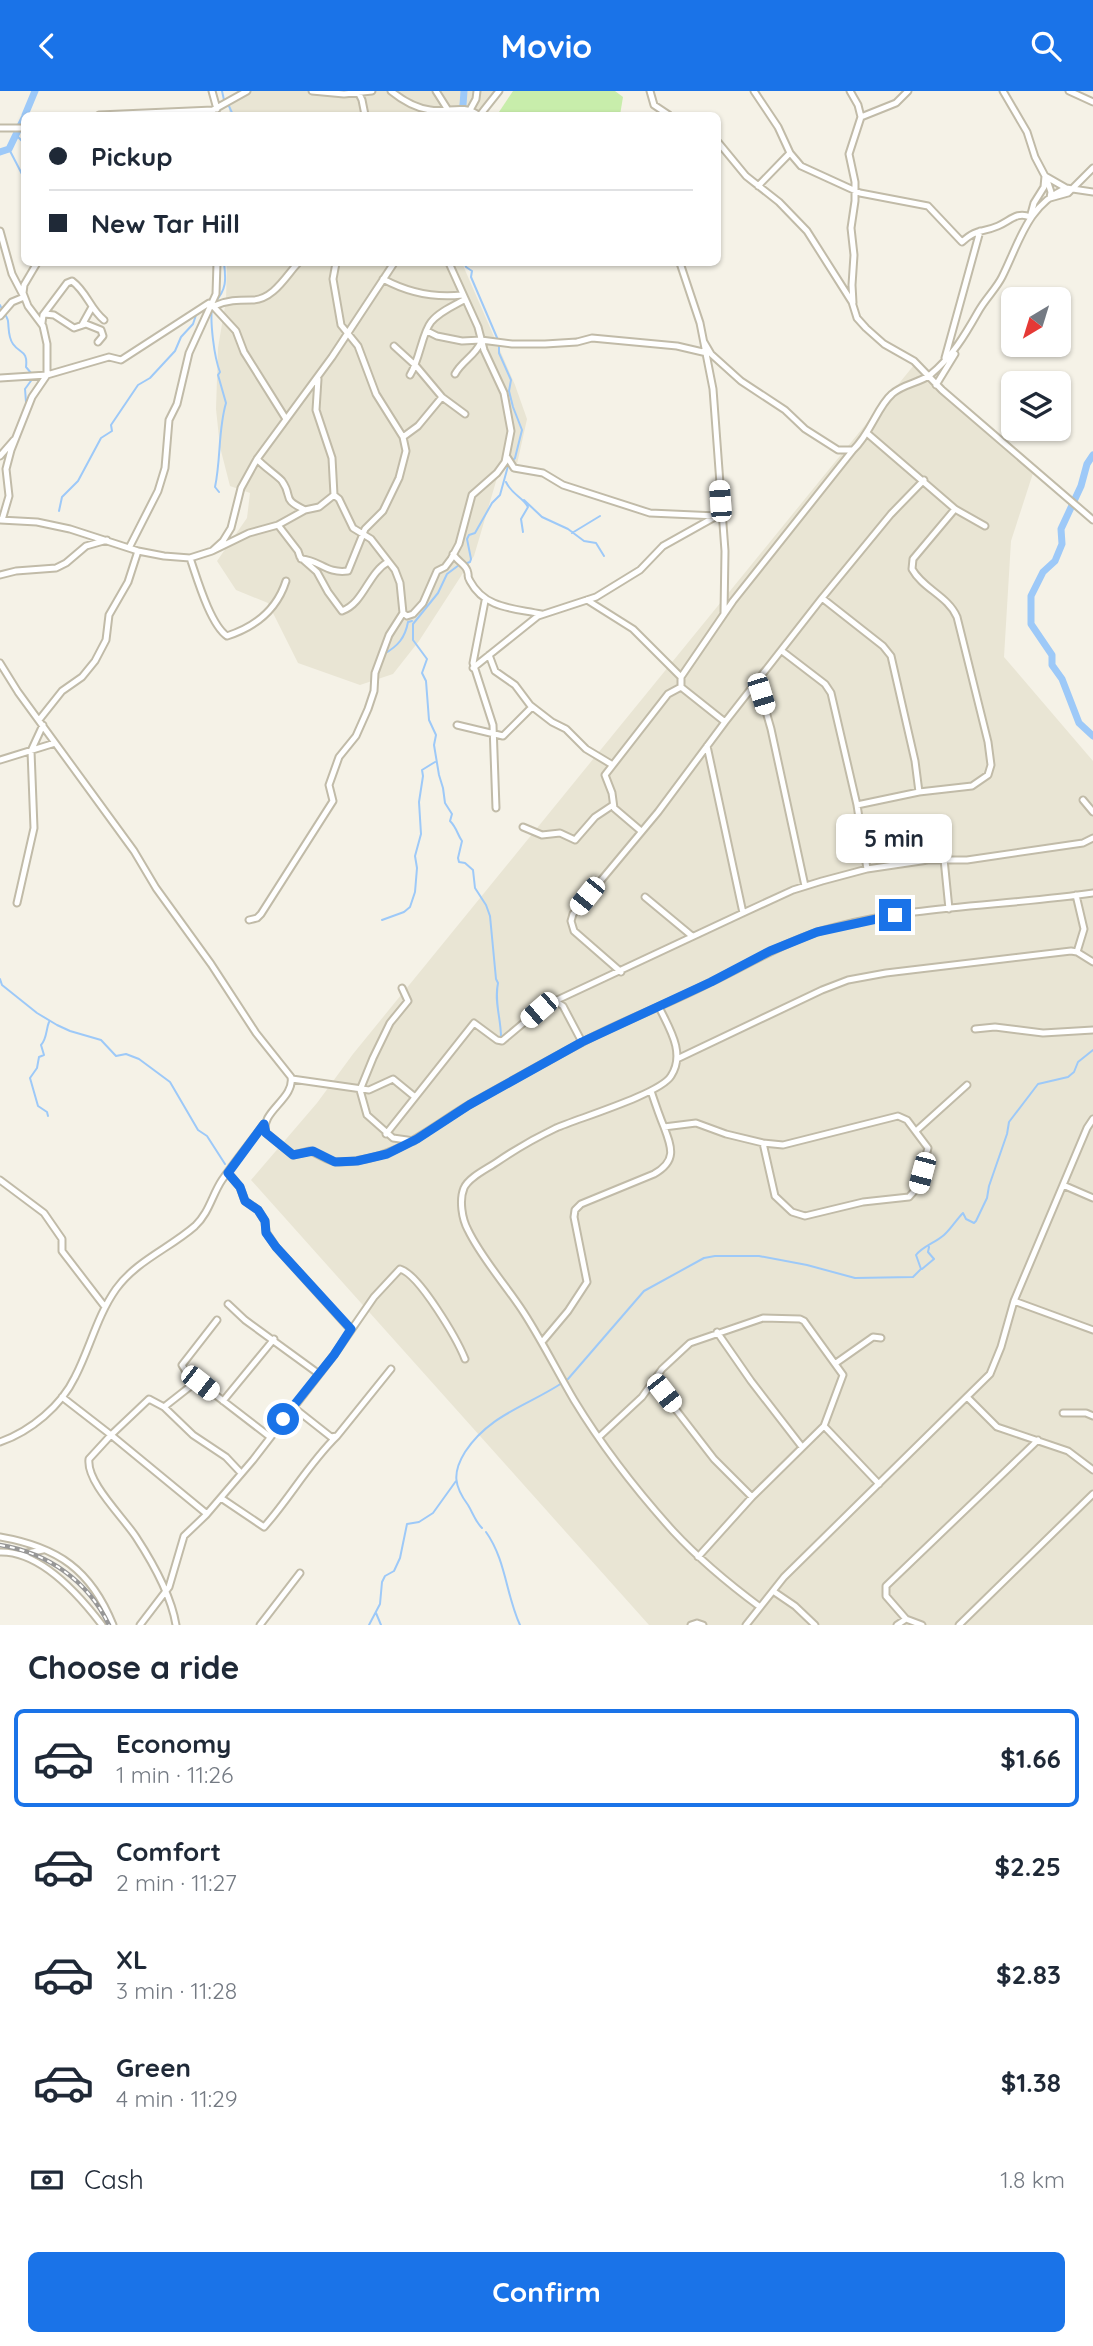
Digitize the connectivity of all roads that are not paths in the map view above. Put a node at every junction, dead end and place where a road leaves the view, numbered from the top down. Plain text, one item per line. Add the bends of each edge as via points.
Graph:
1 (212, 91) edge
2 (247, 91) edge
3 (312, 91) edge
4 (372, 91) edge
5 (391, 91) edge
6 (436, 91) edge
7 (477, 91) edge
8 (499, 91) edge
9 (650, 91) edge
10 (754, 91) edge
11 (850, 91) edge
12 (908, 91) edge
13 (1003, 91) edge
14 (1069, 91) edge
15 (358, 92) edge
16 (652, 100) junction
17 (1093, 102) edge
18 (465, 109) junction
19 (215, 111) edge
20 (364, 112) edge
21 (442, 112) edge
22 (472, 112) edge
23 (482, 112) edge
24 (654, 112) edge
25 (662, 112) edge
26 (861, 117) junction
27 (0, 128) edge
28 (21, 128) edge
29 (721, 146) edge
30 (790, 153) junction
31 (1093, 168) edge
32 (1045, 176) junction
33 (758, 186) junction
34 (1069, 189) junction
35 (855, 190) junction
36 (1093, 192) edge
37 (1050, 198) junction
38 (1031, 216) junction
39 (0, 231) edge
40 (980, 231) junction
41 (35, 266) edge
42 (217, 266) edge
43 (296, 266) edge
44 (335, 266) edge
45 (392, 266) edge
46 (450, 266) edge
47 (681, 266) edge
48 (383, 279) junction
49 (24, 297) junction
50 (463, 297) junction
51 (213, 306) junction
52 (854, 306) junction
53 (92, 307) junction
54 (43, 315) junction
55 (0, 316) edge
56 (104, 320) dead end
57 (42, 323) junction
58 (82, 325) junction
59 (427, 331) junction
60 (348, 332) junction
61 (963, 340) junction
62 (481, 341) junction
63 (98, 342) dead end
64 (704, 342) junction
65 (394, 346) dead end
66 (707, 353) junction
67 (944, 361) junction
68 (416, 366) junction
69 (455, 374) dead end
70 (47, 375) junction
71 (410, 375) dead end
72 (929, 376) junction
73 (318, 377) junction
74 (0, 378) edge
75 (936, 384) junction
76 (442, 397) junction
77 (465, 414) dead end
78 (286, 419) junction
79 (868, 434) junction
80 (402, 437) junction
81 (15, 439) junction
82 (853, 450) junction
83 (0, 456) edge
84 (507, 456) junction
85 (257, 459) junction
86 (924, 480) junction
87 (334, 495) junction
88 (956, 509) junction
89 (305, 510) junction
90 (719, 515) junction
91 (1, 520) edge
92 (1093, 520) edge
93 (278, 525) junction
94 (985, 526) dead end
95 (363, 536) junction
96 (107, 540) junction
97 (129, 548) junction
98 (138, 551) junction
99 (212, 551) junction
100 (453, 554) junction
101 (190, 558) junction
102 (301, 559) junction
103 (388, 562) junction
104 (0, 575) edge
105 (286, 581) dead end
106 (822, 598) junction
107 (587, 600) junction
108 (485, 601) junction
109 (403, 613) junction
110 (724, 613) junction
111 (541, 614) junction
112 (782, 651) junction
113 (489, 655) junction
114 (0, 663) edge
115 (474, 668) junction
116 (681, 677) junction
117 (681, 687) junction
118 (752, 689) junction
119 (532, 707) junction
120 (724, 722) junction
121 (41, 723) junction
122 (457, 725) dead end
123 (506, 734) junction
124 (495, 735) junction
125 (55, 743) junction
126 (707, 746) junction
127 (495, 748) junction
128 (32, 751) junction
129 (0, 760) edge
130 (611, 764) junction
131 (919, 792) junction
132 (1083, 800) dead end
133 (857, 804) junction
134 (613, 805) junction
135 (496, 808) dead end
136 (1093, 812) edge
137 (523, 827) dead end
138 (641, 831) junction
139 (1093, 838) edge
140 (944, 859) junction
141 (867, 869) junction
142 (804, 886) junction
143 (1093, 893) edge
144 (1076, 895) junction
145 (645, 897) dead end
146 (17, 904) dead end
147 (949, 909) junction
148 (743, 913) junction
149 (249, 921) dead end
150 (691, 936) junction
151 (1077, 951) junction
152 (1093, 962) edge
153 (621, 972) junction
154 (401, 988) dead end
155 (555, 1001) junction
156 (659, 1007) junction
157 (975, 1029) dead end
158 (1093, 1030) edge
159 (582, 1042) junction
160 (677, 1059) junction
161 (292, 1079) junction
162 (967, 1085) dead end
163 (360, 1090) junction
164 (651, 1091) junction
165 (415, 1097) junction
166 (1093, 1119) edge
167 (264, 1124) junction
168 (664, 1127) junction
169 (916, 1131) junction
170 (387, 1134) junction
171 (414, 1141) junction
172 (763, 1143) junction
173 (228, 1173) junction
174 (0, 1180) edge
175 (1063, 1185) junction
176 (1093, 1198) edge
177 (1014, 1301) junction
178 (228, 1304) dead end
179 (105, 1307) junction
180 (217, 1320) dead end
181 (351, 1329) junction
182 (1093, 1330) edge
183 (717, 1332) junction
184 (881, 1338) dead end
185 (274, 1339) junction
186 (542, 1342) junction
187 (465, 1359) dead end
188 (836, 1363) junction
189 (391, 1369) dead end
190 (319, 1374) junction
191 (653, 1380) junction
192 (200, 1383) junction
193 (62, 1397) junction
194 (968, 1398) junction
195 (223, 1401) junction
196 (164, 1407) junction
197 (293, 1407) junction
198 (1063, 1413) dead end
199 (1093, 1416) edge
200 (824, 1426) junction
201 (111, 1435) junction
202 (337, 1436) junction
203 (270, 1437) junction
204 (599, 1437) junction
205 (1038, 1440) junction
206 (0, 1442) edge
207 (802, 1447) junction
208 (1093, 1470) edge
209 (241, 1473) junction
210 (879, 1484) junction
211 (1093, 1494) edge
212 (752, 1497) junction
213 (220, 1498) junction
214 (207, 1514) junction
215 (0, 1537) edge
216 (43, 1550) junction
217 (0, 1552) edge
218 (17, 1554) junction
219 (698, 1557) junction
220 (300, 1573) dead end
221 (773, 1591) junction
222 (166, 1592) junction
223 (760, 1607) junction
224 (905, 1619) junction
225 (102, 1625) edge
226 (113, 1625) edge
227 (140, 1625) edge
228 (176, 1625) edge
229 (260, 1625) edge
230 (691, 1625) edge
231 (704, 1625) edge
232 (746, 1625) edge
233 (815, 1625) edge
234 (897, 1625) edge
235 (922, 1625) edge
236 (959, 1625) edge

1 - 19 street
2 - 19 street
3 - 15 street
4 - 15 street
5 - 21 street via 422,108
6 - 21 street
7 - 18 street
8 - 23 street
9 - 16 street
10 - 30 street
11 - 26 street
12 - 26 street via 896,103
13 - 32 street
14 - 17 street
15 - 20 street
16 - 24 street
16 - 25 street
18 - 21 street
18 - 22 street
26 - 35 street via 849,151
27 - 28 street
29 - 33 street
30 - 33 street
30 - 35 street via 801,166
31 - 34 street
32 - 34 street
32 - 37 street
32 - 38 street
33 - 52 street via 807,231
34 - 36 street
34 - 37 street
35 - 40 street via 928,206 962,243
35 - 52 street via 851,228
37 - 38 street
38 - 40 street via 1024,214
38 - 61 street via 1002,278
39 - 49 street
40 - 67 street
41 - 49 street via 24,285
42 - 51 street
43 - 51 street via 274,292
44 - 60 street via 340,322
45 - 48 street
46 - 50 street
47 - 64 street
48 - 50 street via 431,295
48 - 60 street
49 - 55 street via 12,302
49 - 57 street
50 - 59 street via 437,316
50 - 62 street
51 - 70 street via 202,306 121,360 97,359
51 - 78 street via 236,331
51 - 97 street via 189,353 169,420 166,464 158,491
52 - 72 street via 866,328
53 - 54 street via 85,292 72,281
53 - 56 street
53 - 58 street
54 - 57 street
54 - 58 street via 54,314 74,328
57 - 70 street
58 - 63 street via 101,330
59 - 62 street
59 - 68 street
60 - 73 street
60 - 80 street
61 - 67 street
61 - 75 street
62 - 66 street via 545,344 592,338
62 - 69 street
62 - 84 street via 508,406
64 - 66 street
64 - 82 street via 744,383 805,429 838,450
65 - 68 street
66 - 90 street
67 - 72 street
68 - 71 street
68 - 76 street
70 - 74 street
70 - 81 street via 32,397
72 - 75 street
72 - 79 street via 896,390
73 - 78 street
73 - 87 street via 316,410 332,458
75 - 92 street
76 - 77 street
76 - 80 street via 418,426
78 - 85 street
79 - 82 street
79 - 86 street
80 - 95 street via 406,451 399,478 383,511 366,526
81 - 83 street
81 - 91 street via 6,469 9,496
82 - 110 street
84 - 90 street via 514,468 543,473 563,485 650,513
84 - 100 street via 497,473 472,495
85 - 89 street via 281,480 288,500
85 - 99 street via 241,488 231,528
86 - 88 street
86 - 106 street
87 - 89 street via 319,507
87 - 95 street
88 - 94 street
88 - 131 street via 911,566 957,617 991,765 986,778 972,786
89 - 93 street
90 - 107 street via 663,546 640,570
90 - 110 street via 725,551
91 - 96 street via 37,522
93 - 99 street via 253,531
93 - 102 street
95 - 102 street via 345,572 327,571
95 - 103 street via 371,539
96 - 97 street
96 - 104 street via 86,546 61,566
97 - 98 street
98 - 101 street
98 - 121 street via 128,582 109,615 106,640 95,661 62,691
99 - 101 street
100 - 108 street
100 - 109 street via 437,572 416,611 407,616
101 - 105 street via 225,635 262,617 279,599
102 - 103 street via 317,572 344,611
103 - 109 street via 400,583
106 - 112 street
106 - 131 street via 891,656
107 - 111 street
107 - 116 street via 633,629
108 - 111 street
108 - 115 street
109 - 149 street via 375,673 368,709 356,736 339,757 329,785 333,801 261,914
110 - 116 street
111 - 113 street
112 - 118 street
112 - 133 street via 828,688
113 - 115 street
113 - 119 street via 495,671 515,685
114 - 121 street
115 - 124 street
116 - 117 street
117 - 120 street
117 - 130 street via 668,694
118 - 120 street
118 - 142 street via 761,694 771,729
119 - 123 street
119 - 130 street
120 - 126 street
121 - 125 street
121 - 128 street
122 - 124 street
123 - 124 street
123 - 127 street
124 - 127 street
125 - 128 street
125 - 161 street
126 - 138 street
126 - 148 street
127 - 135 street
128 - 129 street
128 - 146 street via 34,828
130 - 134 street via 605,778
131 - 133 street
132 - 136 street
133 - 141 street
134 - 137 street via 594,817 575,840
134 - 138 street
138 - 153 street via 570,921 574,931
139 - 140 street via 971,859
140 - 141 street
140 - 147 street
141 - 142 street
142 - 148 street
143 - 144 street
144 - 147 street
144 - 151 street via 1084,929
145 - 150 street
147 - 156 street via 817,932
148 - 150 street
150 - 153 street
151 - 152 street
151 - 160 street via 848,980
153 - 155 street
154 - 163 street via 408,1001 390,1023
155 - 159 street
155 - 165 street via 502,1041 474,1023
156 - 159 street
156 - 160 street via 675,1041
157 - 158 street
159 - 171 street
160 - 164 street via 671,1077
161 - 163 street
161 - 167 street via 290,1090
162 - 169 street
163 - 165 street via 372,1090 393,1079
163 - 170 street via 367,1115
164 - 168 street
164 - 186 street via 528,1142 464,1188 467,1229
165 - 170 street
166 - 175 street
167 - 171 street via 266,1133 293,1155 313,1151 329,1161 367,1159
167 - 173 street
168 - 172 street via 696,1123
168 - 186 street via 671,1151 663,1169 575,1210 587,1282
169 - 172 street via 898,1115 783,1145
169 - 172 street via 928,1148 912,1195 805,1216 795,1214 775,1196
170 - 171 street
173 - 179 street via 202,1219 129,1275
173 - 181 street via 245,1201 258,1210 276,1247
174 - 179 street via 44,1213 62,1239 62,1251
175 - 176 street
175 - 177 street
177 - 182 street
177 - 194 street via 993,1369
178 - 185 street
179 - 193 street
180 - 192 street via 182,1365
181 - 187 street via 400,1269 448,1325
181 - 190 street
183 - 188 street via 763,1318 800,1318
183 - 191 street via 680,1350
183 - 207 street
184 - 188 street via 873,1337
185 - 190 street
185 - 195 street
186 - 204 street
188 - 200 street via 843,1377
189 - 202 street
190 - 197 street
191 - 204 street via 642,1397
191 - 212 street via 715,1459
192 - 195 street
192 - 196 street
193 - 201 street
193 - 206 street via 29,1428
194 - 205 street via 998,1427
194 - 210 street
195 - 203 street
196 - 201 street via 149,1399
196 - 209 street
197 - 202 street via 331,1437
197 - 203 street
198 - 199 street
200 - 207 street
200 - 210 street
201 - 214 street
201 - 222 street via 89,1459 93,1479 136,1538
202 - 213 street via 264,1527
203 - 209 street
204 - 219 street via 629,1479
205 - 208 street via 1075,1454
205 - 224 street via 886,1586 886,1596
207 - 212 street
209 - 213 street
210 - 221 street
211 - 236 street
212 - 219 street
213 - 214 street
214 - 222 street via 184,1537
215 - 216 street
216 - 218 street
216 - 226 street via 67,1560 86,1577
217 - 218 street
218 - 225 street via 54,1573
219 - 223 street
220 - 229 street
221 - 223 street
221 - 233 street
222 - 227 street
222 - 228 street
223 - 232 street
224 - 234 street
224 - 235 street
230 - 231 street

